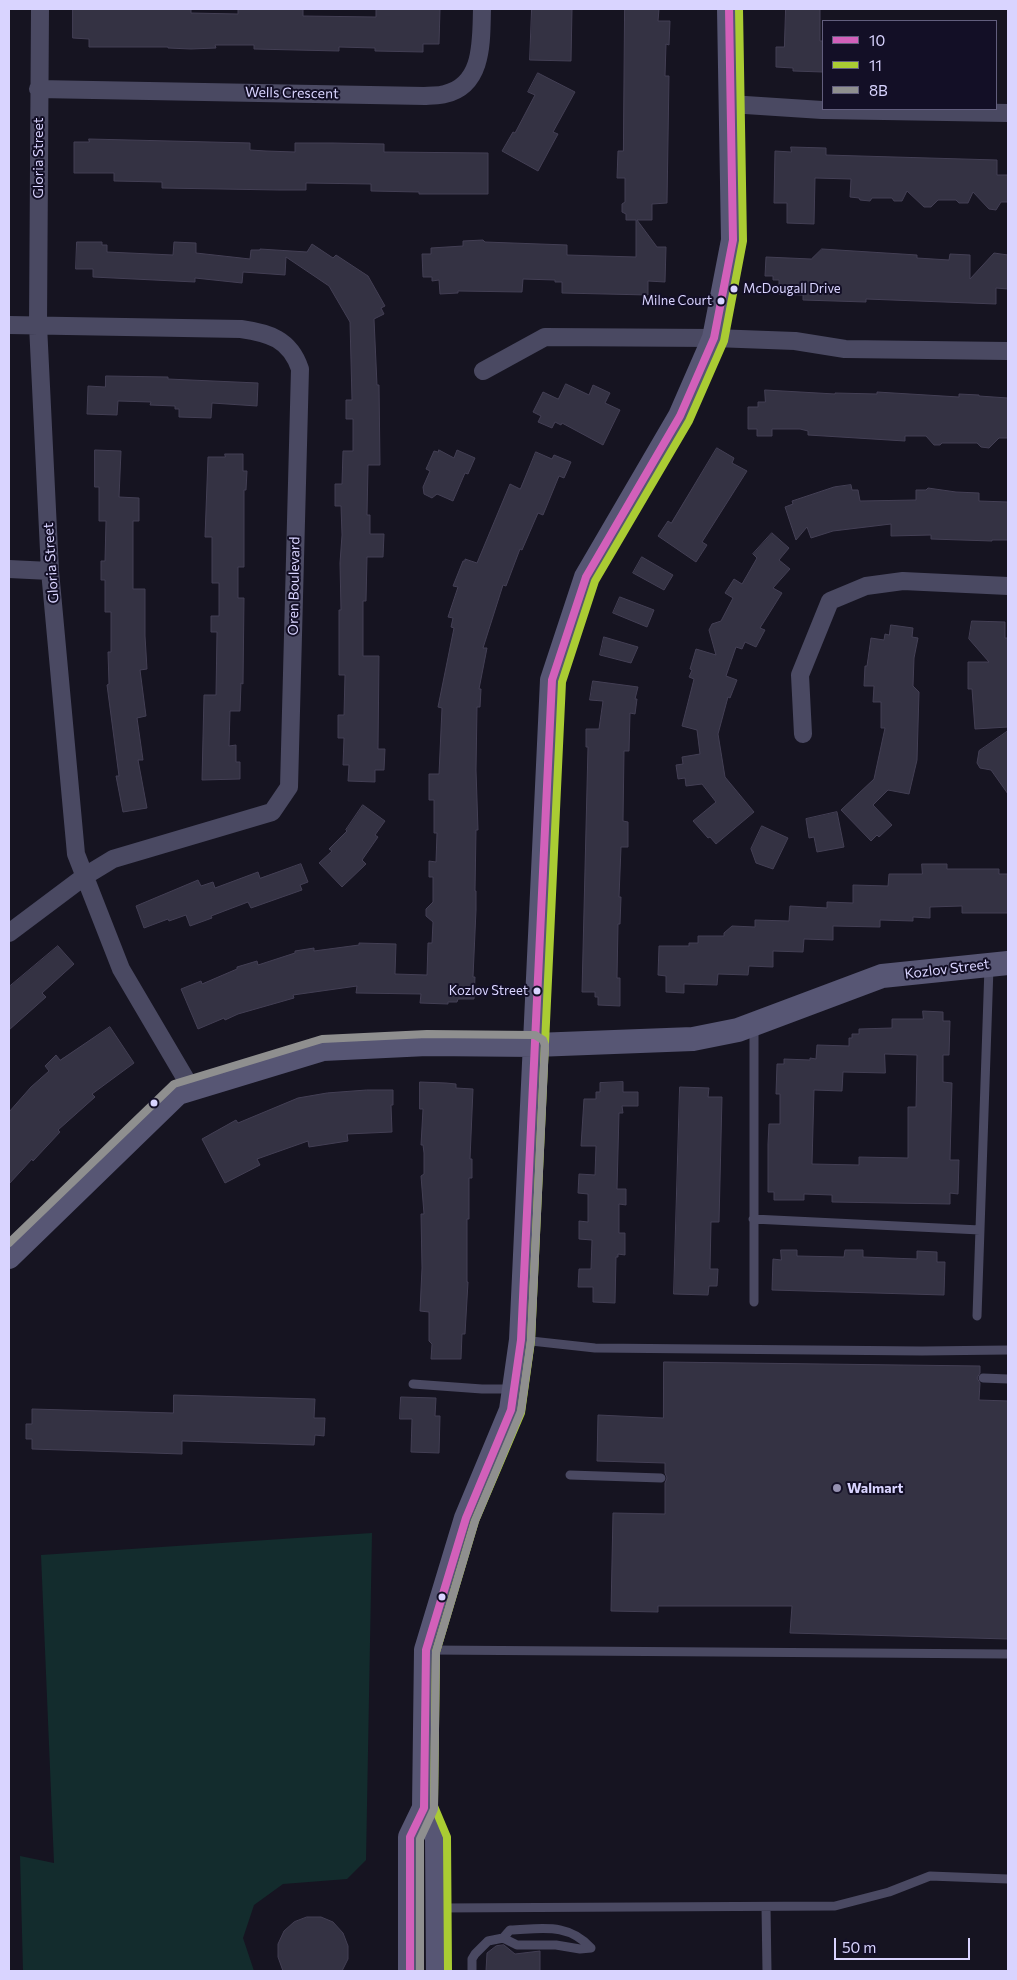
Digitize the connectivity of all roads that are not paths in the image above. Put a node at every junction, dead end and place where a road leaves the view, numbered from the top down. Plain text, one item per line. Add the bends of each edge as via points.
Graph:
1 (40, 9) edge
2 (482, 9) edge
3 (729, 9) edge
4 (38, 89) junction
5 (730, 104) junction
6 (1008, 113) edge
7 (9, 325) edge
8 (38, 325) junction
9 (714, 338) junction
10 (1008, 351) edge
11 (483, 371) dead end
12 (9, 568) edge
13 (50, 571) junction
14 (1008, 586) edge
15 (803, 734) dead end
16 (85, 876) junction
17 (9, 933) edge
18 (999, 963) edge
19 (754, 1024) junction
20 (535, 1045) junction
21 (191, 1088) junction
22 (754, 1218) junction
23 (980, 1230) junction
24 (9, 1257) edge
25 (754, 1302) dead end
26 (977, 1316) dead end
27 (522, 1340) junction
28 (1008, 1350) edge
29 (983, 1378) dead end
30 (1008, 1379) edge
31 (414, 1384) dead end
32 (514, 1389) junction
33 (570, 1474) dead end
34 (661, 1478) dead end
35 (426, 1650) junction
36 (1008, 1654) edge
37 (424, 1808) junction
38 (1008, 1879) edge
39 (766, 1907) junction
40 (439, 1908) junction
41 (503, 1938) junction
42 (410, 1971) edge
43 (438, 1971) edge
44 (472, 1971) edge
45 (767, 1971) edge

1 - 4 street, Gloria Street
2 - 4 street, Wells Crescent via 477,63 463,86 445,94
3 - 5 street
4 - 8 street, Gloria Street
5 - 6 street via 822,110
5 - 9 street via 733,240
7 - 8 street, Oren Boulevard
8 - 13 street, Gloria Street
8 - 16 street, Oren Boulevard via 259,332 289,348 300,369 289,787 272,812 113,859
9 - 10 street via 795,341 845,349
9 - 11 street via 545,337
9 - 20 street via 680,416 586,577 552,680
12 - 13 street
13 - 16 street, Gloria Street via 76,854
14 - 15 street via 903,580 866,586 830,601 800,675
16 - 17 street, Oren Boulevard
16 - 21 street, Gloria Street via 121,969
18 - 19 street, Kozlov Street via 882,976
18 - 23 lane
19 - 20 street, Kozlov Street via 693,1039
19 - 22 lane
20 - 21 street, Kozlov Street via 427,1044 322,1049
20 - 27 street
21 - 24 street, Kozlov Street via 178,1093
22 - 23 lane
22 - 25 lane
23 - 26 lane
27 - 28 lane via 595,1348
27 - 32 street
29 - 30 lane
31 - 32 lane
32 - 35 street via 511,1410 466,1518
33 - 34 lane
35 - 36 lane
35 - 37 street
37 - 40 street via 437,1838
37 - 42 street via 410,1838
38 - 39 lane via 930,1876 890,1892 835,1906
39 - 40 lane
39 - 45 lane
40 - 43 street
41 - 41 lane via 510,1930 558,1928 584,1940 591,1948 517,1945
41 - 44 lane via 488,1941 475,1954

